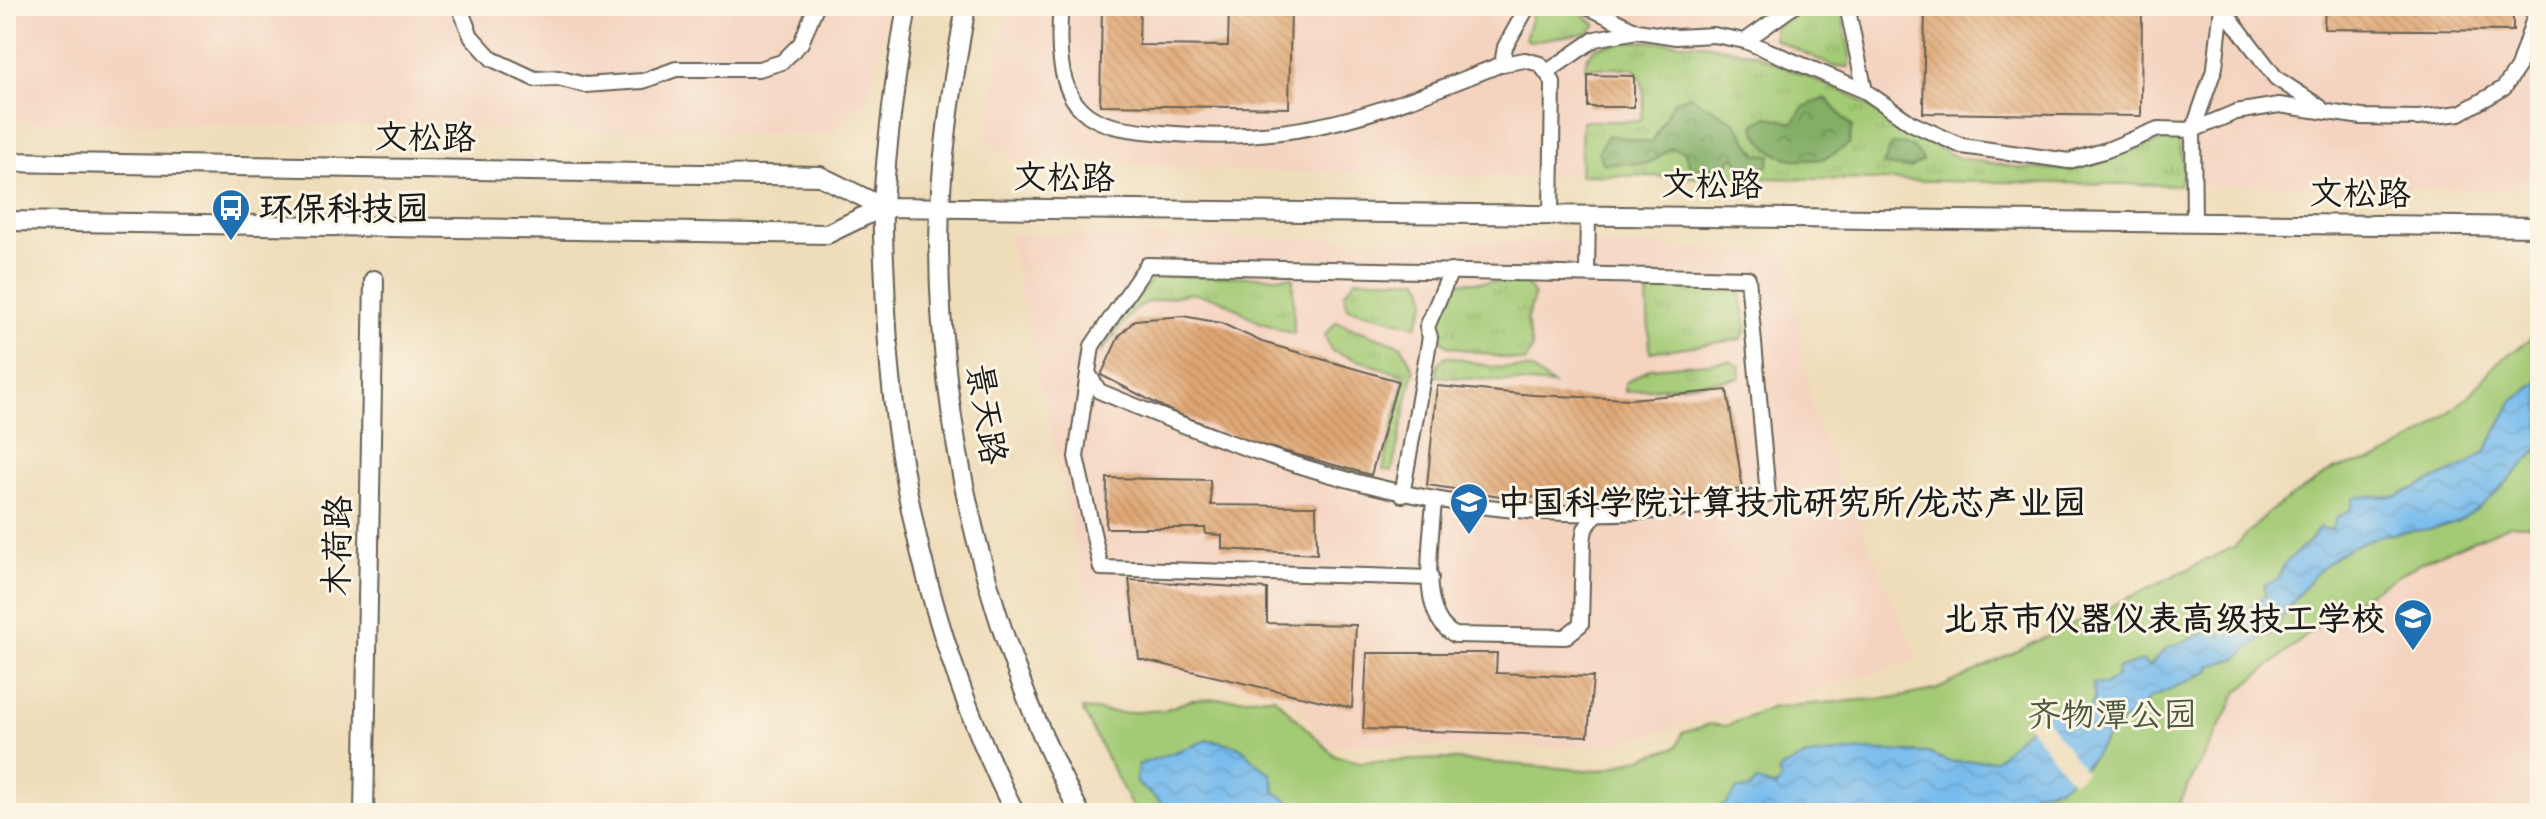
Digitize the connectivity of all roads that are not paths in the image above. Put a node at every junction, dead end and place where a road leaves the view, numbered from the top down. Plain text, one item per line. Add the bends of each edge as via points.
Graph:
1 (459, 6) edge
2 (816, 6) edge
3 (907, 6) edge
4 (966, 6) edge
5 (1061, 6) edge
6 (1528, 6) edge
7 (1586, 6) edge
8 (1794, 6) edge
9 (1847, 6) edge
10 (2538, 6) edge
11 (2222, 7) edge
12 (1637, 31) junction
13 (1745, 41) junction
14 (1502, 64) junction
15 (1547, 72) junction
16 (1865, 91) junction
17 (2322, 109) junction
18 (2193, 130) junction
19 (6, 162) edge
20 (883, 207) junction
21 (941, 208) junction
22 (1551, 215) junction
23 (1588, 215) junction
24 (6, 221) edge
25 (2194, 222) junction
26 (2540, 227) edge
27 (1451, 271) junction
28 (1587, 273) junction
29 (374, 280) dead end
30 (1088, 373) junction
31 (1402, 495) junction
32 (1434, 500) junction
33 (1598, 512) junction
34 (1431, 578) junction
35 (364, 813) edge
36 (1015, 813) edge
37 (1080, 813) edge

1 - 2 street via 471,36 492,59 535,79 585,85 643,81 676,69 759,69 782,62 801,43
3 - 20 street
4 - 21 street, 景天路 via 953,78
5 - 14 street via 1062,64 1074,99 1091,117 1147,131 1242,137 1324,127 1365,117
6 - 14 street via 1505,47
7 - 12 street
8 - 13 street
9 - 16 street
10 - 17 street via 2518,67 2504,88 2460,113 2362,117
11 - 17 street via 2276,78
11 - 18 street via 2215,67
12 - 13 street
12 - 15 street via 1595,39
13 - 16 street
14 - 15 street via 1525,60
15 - 22 street via 1553,82
16 - 18 street via 1911,123 1962,146 2038,159 2069,161 2158,129
17 - 18 street via 2279,105 2236,112
18 - 25 street
19 - 20 street, 文松路 via 820,176
20 - 21 street, 文松路
20 - 24 street, 文松路 via 827,234
20 - 36 street via 887,353 922,564 979,739
21 - 22 street, 文松路
21 - 37 street, 景天路 via 945,348 978,551 1038,730
22 - 23 street, 文松路
23 - 25 street, 文松路
23 - 28 street
25 - 26 street, 文松路
27 - 28 street
27 - 30 street via 1147,265 1092,346
27 - 31 street via 1427,327 1430,337
28 - 33 street via 1748,278 1768,495 1710,507
29 - 35 street, 木荷路
30 - 31 street via 1099,391 1226,444
30 - 34 street via 1076,457 1101,568
31 - 32 street
32 - 33 street
32 - 34 street
33 - 34 street via 1583,541 1581,624 1565,637 1455,635 1435,617

